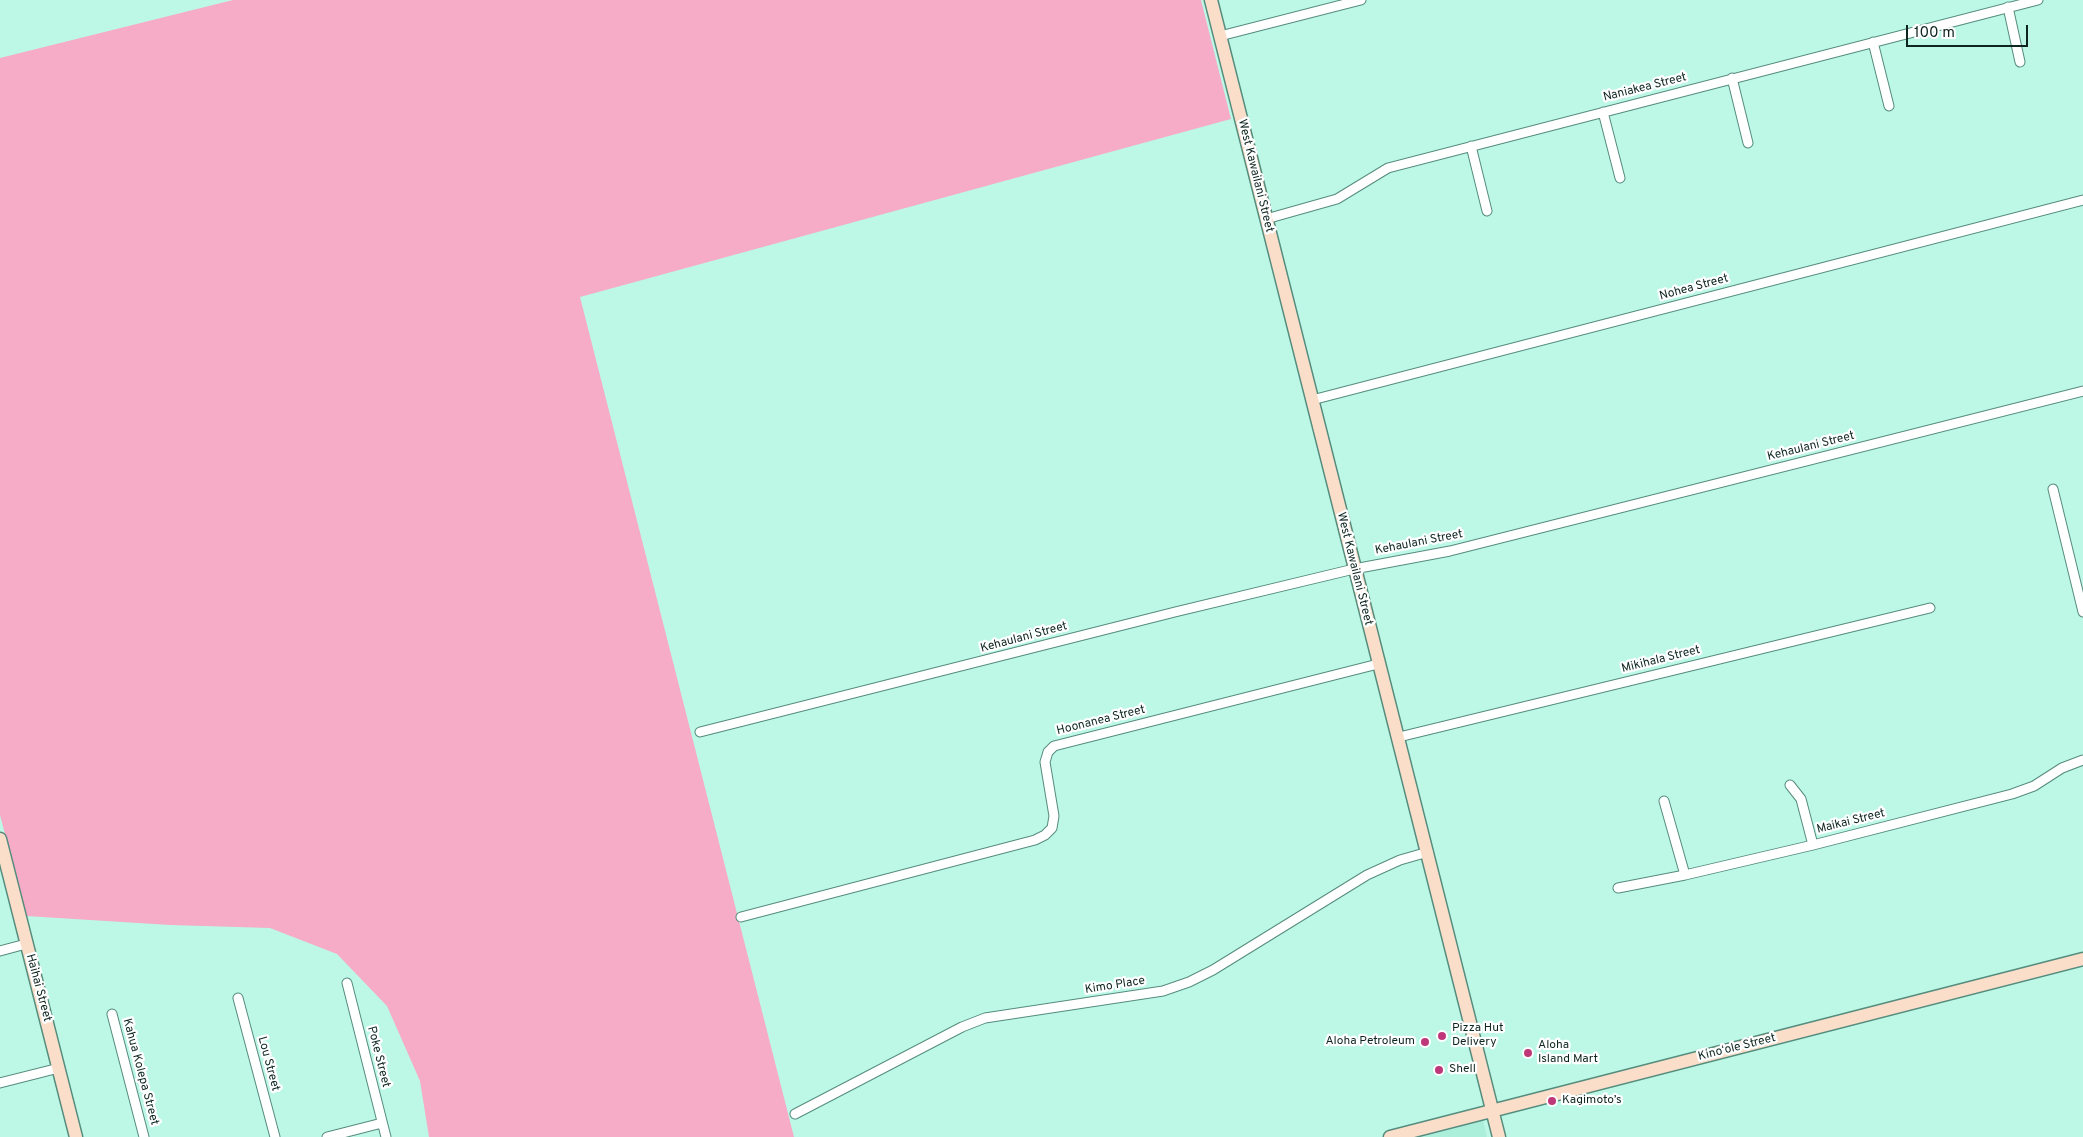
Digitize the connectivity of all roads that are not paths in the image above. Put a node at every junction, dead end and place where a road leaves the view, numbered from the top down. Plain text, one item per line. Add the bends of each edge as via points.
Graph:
1 (1211, 0) edge
2 (1362, 0) edge
3 (2038, 0) edge
4 (2008, 7) junction
5 (1220, 36) junction
6 (1873, 42) junction
7 (2020, 62) dead end
8 (1732, 78) junction
9 (1890, 106) dead end
10 (1603, 112) junction
11 (1748, 143) dead end
12 (1471, 146) junction
13 (1620, 178) dead end
14 (2083, 200) edge
15 (1487, 211) dead end
16 (1266, 220) junction
17 (2083, 391) edge
18 (1312, 400) junction
19 (2053, 488) dead end
20 (1354, 569) junction
21 (2079, 573) edge
22 (1930, 608) dead end
23 (2083, 612) edge
24 (1378, 664) junction
25 (700, 732) dead end
26 (1398, 737) junction
27 (2083, 760) edge
28 (1790, 785) dead end
29 (1664, 801) dead end
30 (0, 839) edge
31 (1813, 845) junction
32 (1428, 852) junction
33 (1684, 875) junction
34 (1618, 888) dead end
35 (741, 917) dead end
36 (26, 944) junction
37 (0, 950) edge
38 (2083, 959) edge
39 (347, 983) dead end
40 (238, 998) dead end
41 (112, 1014) dead end
42 (60, 1068) junction
43 (0, 1083) edge
44 (1492, 1111) junction
45 (795, 1114) dead end
46 (382, 1123) junction
47 (76, 1137) edge
48 (144, 1137) edge
49 (275, 1137) edge
50 (327, 1137) edge
51 (386, 1137) edge
52 (1390, 1137) edge
53 (1499, 1137) edge

1 - 5 street, West Kawailani Street
2 - 5 street
3 - 4 street, Naniakea Street
4 - 6 street, Naniakea Street
4 - 7 street
5 - 16 street, West Kawailani Street
6 - 8 street, Naniakea Street
6 - 9 street
8 - 10 street, Naniakea Street
8 - 11 street
10 - 12 street, Naniakea Street
10 - 13 street
12 - 15 street
12 - 16 street, Naniakea Street via 1388,168 1338,199
14 - 18 street, Nohea Street
16 - 18 street, West Kawailani Street
17 - 20 street, Kehaulani Street via 1450,551
18 - 20 street, West Kawailani Street
19 - 21 street
20 - 24 street, West Kawailani Street
20 - 25 street, Kehaulani Street
21 - 23 street
22 - 26 street, Mikihala Street
24 - 26 street, West Kawailani Street
24 - 35 street, Hoonanea Street via 1054,746 1045,762 1054,816 1052,828 1046,835
26 - 32 street, West Kawailani Street
27 - 31 street, Maikai Street via 2012,794
28 - 31 street via 1801,799
29 - 33 street
30 - 36 street, Haihai Street
31 - 33 street, Maikai Street
32 - 44 street, West Kawailani Street
32 - 45 street, Kimo Place via 1367,875 1189,982 1163,991 986,1018
33 - 34 street, Maikai Street
36 - 37 street
36 - 42 street, Haihai Street
38 - 44 street, Kinoʻole Street
39 - 46 street, Poke Street
40 - 49 street, Lou Street
41 - 48 street, Kahua Kolepa Street
42 - 43 street
42 - 47 street, Haihai Street
44 - 52 street, Kinoʻole Street
44 - 53 street, West Kawailani Street
46 - 50 street
46 - 51 street, Poke Street

